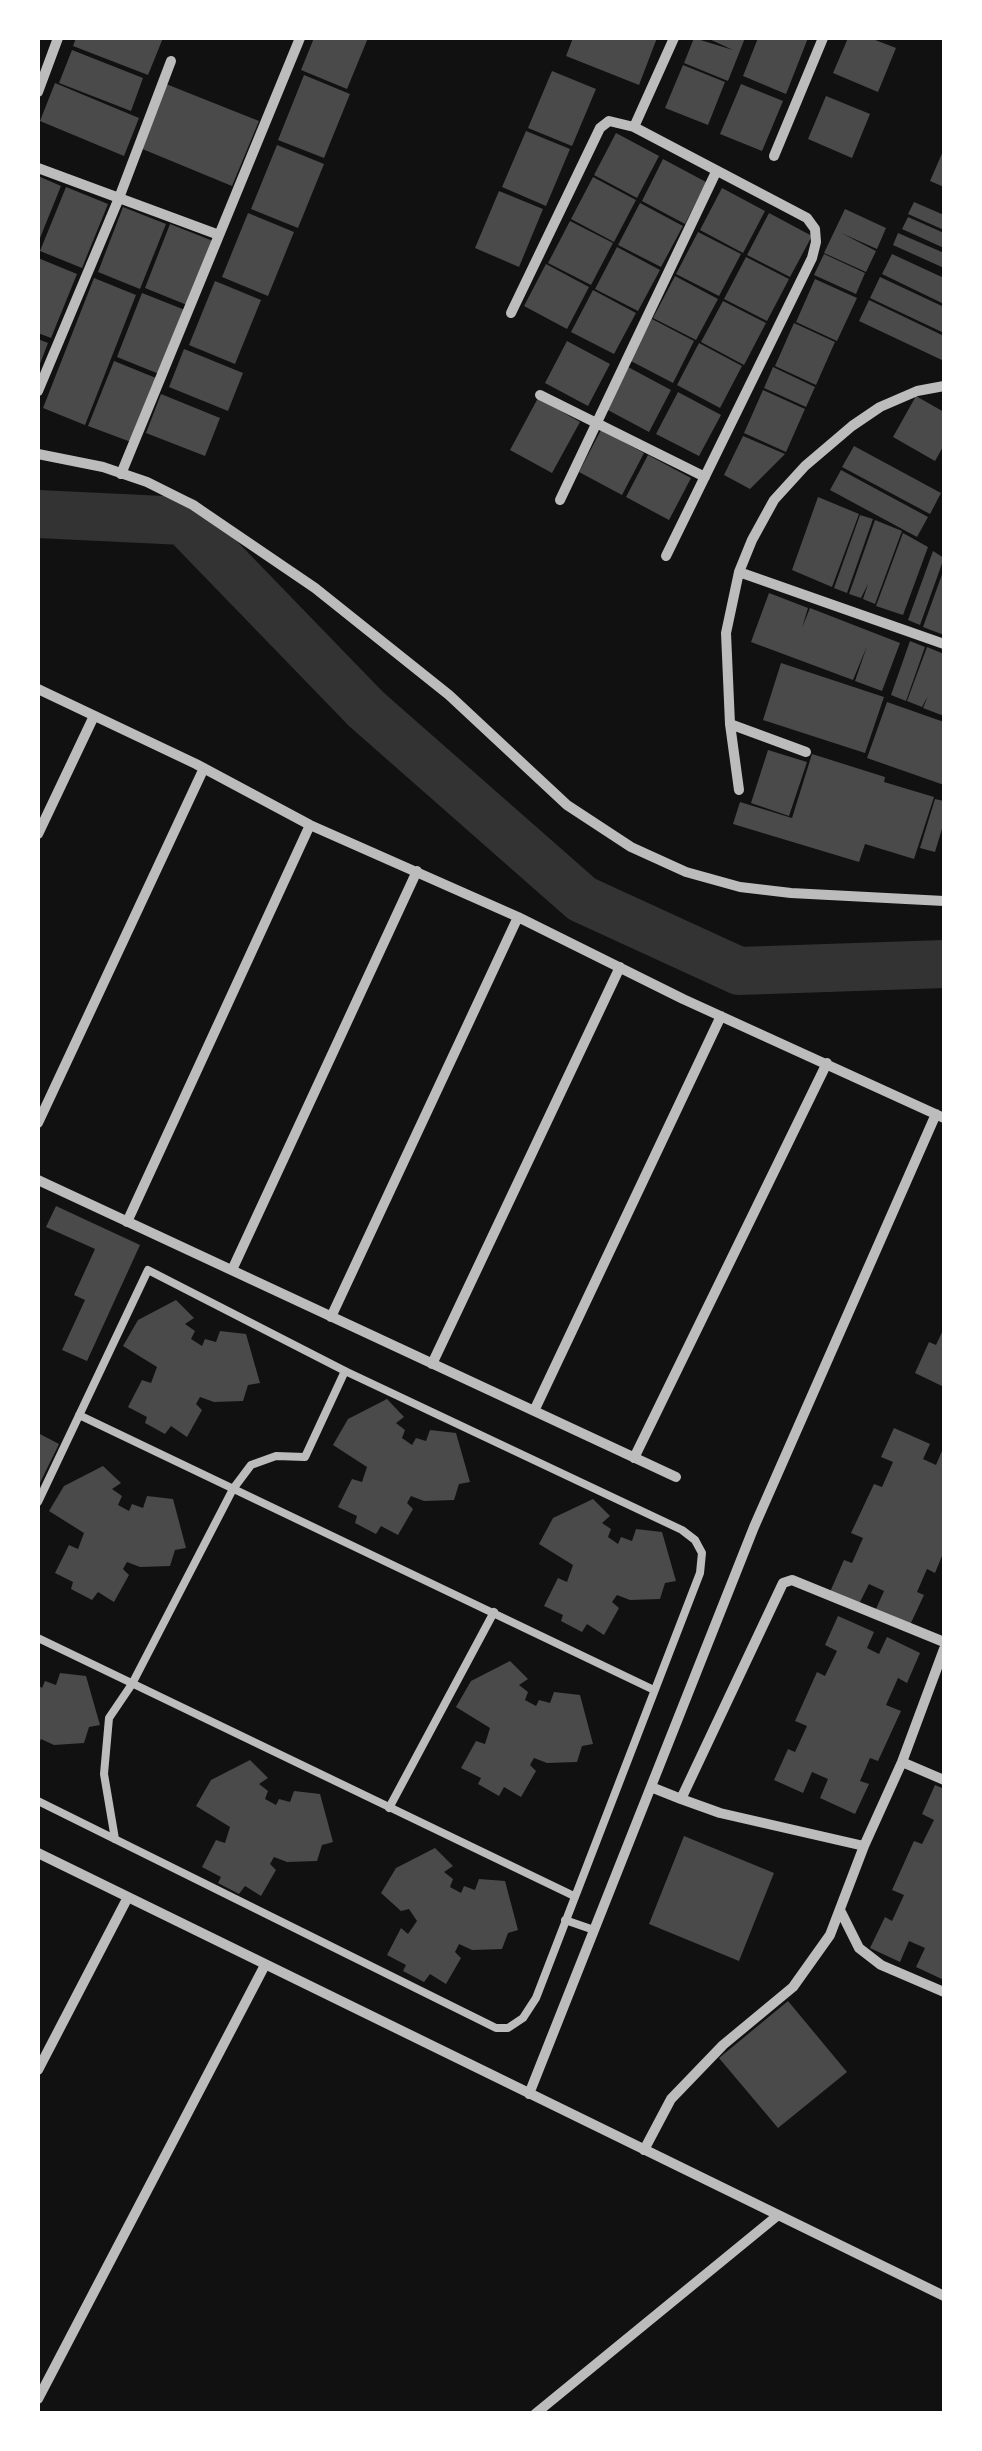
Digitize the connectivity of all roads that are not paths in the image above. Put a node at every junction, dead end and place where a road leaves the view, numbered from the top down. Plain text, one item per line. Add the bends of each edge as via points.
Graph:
1 (58, 38) edge
2 (300, 38) edge
3 (674, 38) edge
4 (823, 38) edge
5 (171, 60) dead end
6 (38, 92) edge
7 (634, 128) junction
8 (774, 156) dead end
9 (38, 168) edge
10 (716, 172) junction
11 (119, 198) junction
12 (219, 235) junction
13 (510, 314) dead end
14 (944, 386) edge
15 (38, 391) edge
16 (540, 395) dead end
17 (596, 422) junction
18 (38, 454) edge
19 (122, 474) junction
20 (705, 477) junction
21 (560, 500) dead end
22 (666, 556) dead end
23 (738, 572) junction
24 (944, 644) edge
25 (38, 689) edge
26 (94, 716) junction
27 (730, 724) junction
28 (806, 752) dead end
29 (204, 768) junction
30 (739, 790) dead end
31 (310, 824) junction
32 (38, 834) edge
33 (417, 872) junction
34 (944, 901) edge
35 (518, 917) junction
36 (620, 967) junction
37 (722, 1016) junction
38 (827, 1064) junction
39 (940, 1116) edge
40 (38, 1123) edge
41 (38, 1180) edge
42 (127, 1222) junction
43 (232, 1270) junction
44 (331, 1317) junction
45 (432, 1364) junction
46 (345, 1371) junction
47 (534, 1411) junction
48 (79, 1415) junction
49 (634, 1458) junction
50 (676, 1477) dead end
51 (234, 1489) junction
52 (38, 1502) edge
53 (494, 1612) junction
54 (38, 1638) edge
55 (944, 1645) edge
56 (132, 1684) junction
57 (654, 1690) junction
58 (902, 1762) junction
59 (944, 1780) edge
60 (651, 1787) junction
61 (682, 1799) junction
62 (38, 1801) edge
63 (389, 1808) junction
64 (115, 1839) junction
65 (864, 1846) junction
66 (38, 1853) edge
67 (574, 1896) junction
68 (128, 1897) junction
69 (841, 1912) junction
70 (565, 1920) junction
71 (594, 1930) junction
72 (265, 1965) junction
73 (944, 1992) edge
74 (38, 2070) edge
75 (529, 2094) junction
76 (644, 2150) junction
77 (776, 2216) junction
78 (944, 2296) edge
79 (38, 2399) edge
80 (535, 2414) edge

1 - 6 street
2 - 12 street
3 - 7 street
4 - 8 street
5 - 11 street
7 - 10 street
7 - 13 street via 609,121 600,128
9 - 11 street
10 - 17 street
10 - 20 street via 807,218 816,242
11 - 12 street
11 - 15 street
12 - 19 street
14 - 23 street via 880,407 805,466 774,500
16 - 17 street
17 - 20 street
17 - 21 street
18 - 19 street
19 - 34 street via 193,505 315,588 449,695 567,805 632,847 740,887
20 - 22 street
23 - 24 street
23 - 27 street via 726,633
25 - 26 street
26 - 29 street
26 - 32 street
27 - 28 street
27 - 30 street
29 - 31 street
29 - 40 street
31 - 33 street
31 - 42 street
33 - 35 street
33 - 43 street
35 - 36 street
35 - 44 street
36 - 37 street
36 - 45 street
37 - 38 street
37 - 47 street
38 - 39 street
38 - 49 street
39 - 60 street via 754,1527
41 - 42 street
42 - 43 street
43 - 44 street
44 - 45 street
45 - 47 street
46 - 48 lane via 148,1270
46 - 51 lane via 305,1457 276,1456 251,1465
46 - 57 lane via 695,1540 700,1572
47 - 49 street
48 - 51 lane
48 - 52 lane
49 - 50 street
51 - 53 lane
51 - 56 lane
53 - 57 lane
53 - 63 lane
54 - 56 lane
55 - 58 street
55 - 61 street via 792,1580 783,1582
56 - 63 lane
56 - 64 lane via 108,1718 104,1774
57 - 67 lane
58 - 59 street
58 - 65 street
60 - 61 street
60 - 71 street
61 - 65 street
62 - 64 lane
63 - 67 lane
64 - 70 lane via 496,2028 524,2018
65 - 69 street
66 - 68 street
67 - 70 lane
68 - 72 street
68 - 74 street
69 - 73 street via 858,1948 881,1966
69 - 76 street via 793,1987 672,2099
70 - 71 lane
71 - 75 street
72 - 75 street
72 - 79 street
75 - 76 street
76 - 77 street
77 - 78 street
77 - 80 street

